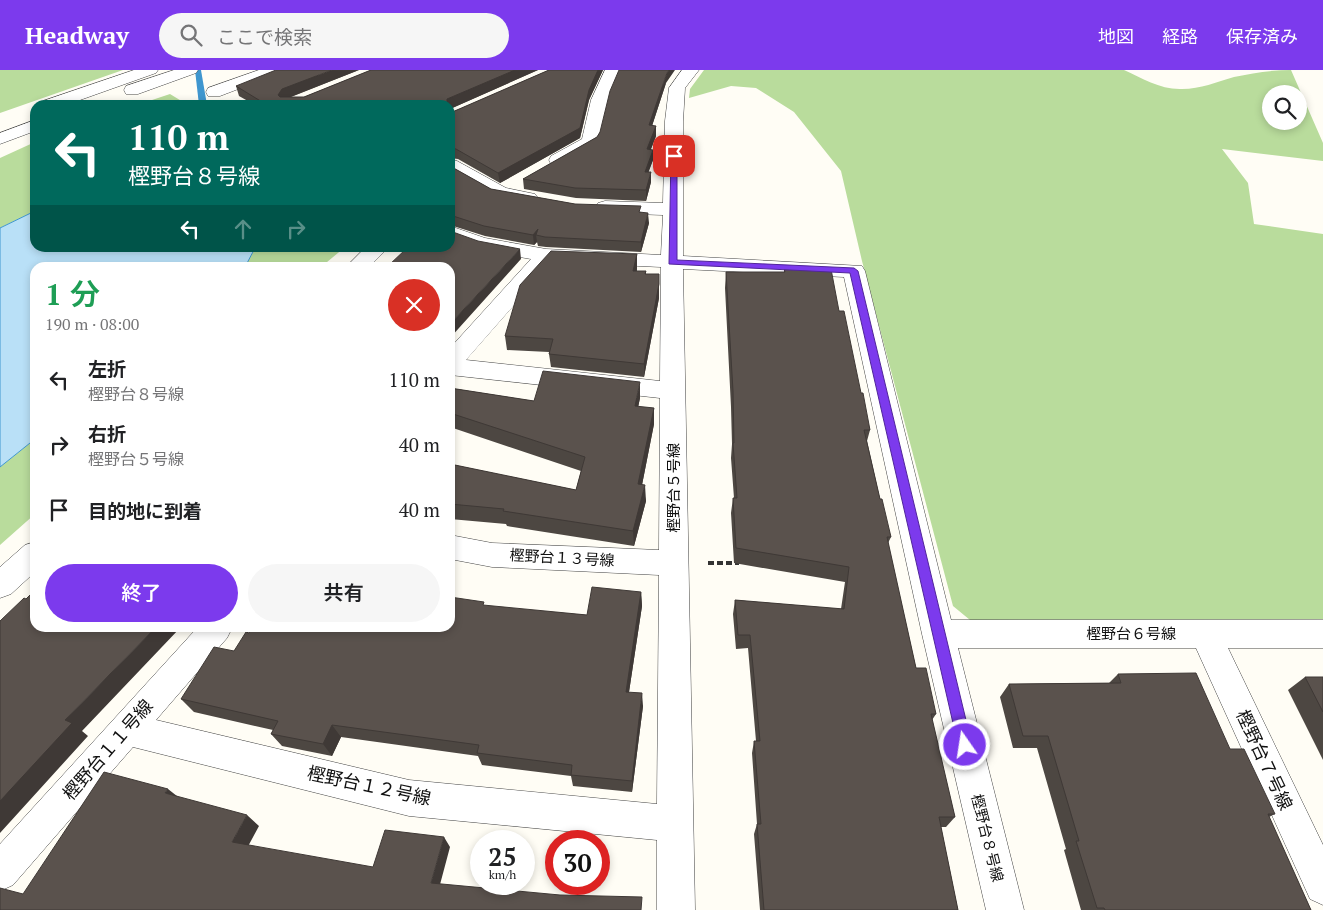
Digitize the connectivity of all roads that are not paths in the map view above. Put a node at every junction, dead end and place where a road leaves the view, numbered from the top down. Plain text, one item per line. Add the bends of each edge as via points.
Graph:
1 (150, 70) edge
2 (190, 70) edge
3 (274, 70) edge
4 (613, 70) edge
5 (691, 70) edge
6 (63, 100) edge
7 (104, 100) edge
8 (226, 100) edge
9 (30, 112) edge
10 (0, 123) edge
11 (30, 127) edge
12 (0, 139) edge
13 (455, 168) edge
14 (541, 170) edge
15 (524, 179) edge
16 (500, 193) junction
17 (547, 202) edge
18 (586, 207) edge
19 (673, 209) junction
20 (455, 234) edge
21 (373, 252) edge
22 (546, 255) junction
23 (362, 262) edge
24 (672, 262) junction
25 (455, 359) edge
26 (455, 366) edge
27 (673, 391) junction
28 (455, 548) edge
29 (30, 558) edge
30 (674, 563) junction
31 (0, 585) edge
32 (212, 632) edge
33 (938, 634) junction
34 (1205, 634) junction
35 (1323, 634) edge
36 (126, 729) junction
37 (676, 824) junction
38 (0, 872) edge
39 (1323, 886) edge
40 (676, 910) edge
41 (1005, 910) edge

1 - 6 street
2 - 7 street
3 - 8 street via 214,92
4 - 14 street via 600,100 590,142
5 - 19 street, 樫野台５号線 via 677,88
9 - 10 street
11 - 12 street
13 - 16 street
15 - 16 street
16 - 17 street
18 - 19 street
19 - 24 street, 樫野台５号線
20 - 22 street via 480,244
21 - 23 street
22 - 24 street
22 - 25 street
24 - 27 street, 樫野台５号線
24 - 33 street, 樫野台８号線 via 854,271
26 - 27 street
27 - 30 street, 樫野台５号線
28 - 30 street, 樫野台１３号線 via 492,555
29 - 31 street
30 - 37 street, 樫野台５号線
32 - 36 street, 樫野台１１号線
33 - 34 street, 樫野台６号線
33 - 41 street, 樫野台８号線
34 - 35 street, 樫野台６号線
34 - 39 street, 樫野台７号線
36 - 37 street, 樫野台１２号線 via 409,798
36 - 38 street, 樫野台１１号線
37 - 40 street, 樫野台５号線

